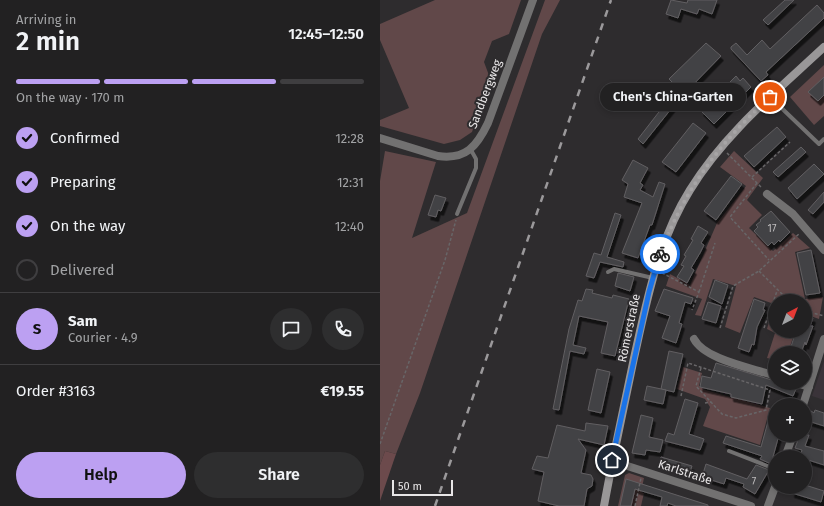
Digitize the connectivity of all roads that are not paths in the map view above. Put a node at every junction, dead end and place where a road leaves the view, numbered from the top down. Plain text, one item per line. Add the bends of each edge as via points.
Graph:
1 (533, 0) edge
2 (824, 47) edge
3 (770, 97) junction
4 (380, 138) edge
5 (824, 139) edge
6 (471, 150) junction
7 (767, 194) road end
8 (457, 214) road end
9 (824, 250) edge
10 (608, 272) dead end
11 (653, 278) junction
12 (694, 339) dead end
13 (824, 340) edge
14 (768, 374) edge
15 (812, 378) edge
16 (729, 451) dead end
17 (612, 460) junction
18 (768, 466) edge
19 (772, 494) edge
20 (604, 506) edge
21 (751, 506) edge
22 (768, 506) edge

1 - 6 street, Sandbergweg via 488,123 480,140
2 - 3 main road, Römerstraße
3 - 5 lane via 818,144
3 - 11 main road, Römerstraße via 721,147 701,173 680,206
4 - 6 street via 438,156 447,157
6 - 8 lane via 476,159 476,168
7 - 9 street via 782,204
10 - 11 lane via 614,269
11 - 17 main road, Römerstraße
12 - 14 street via 701,349 711,355
13 - 15 street
16 - 18 lane
17 - 20 main road, Römerstraße
17 - 21 street, Karlstraße
19 - 22 street

